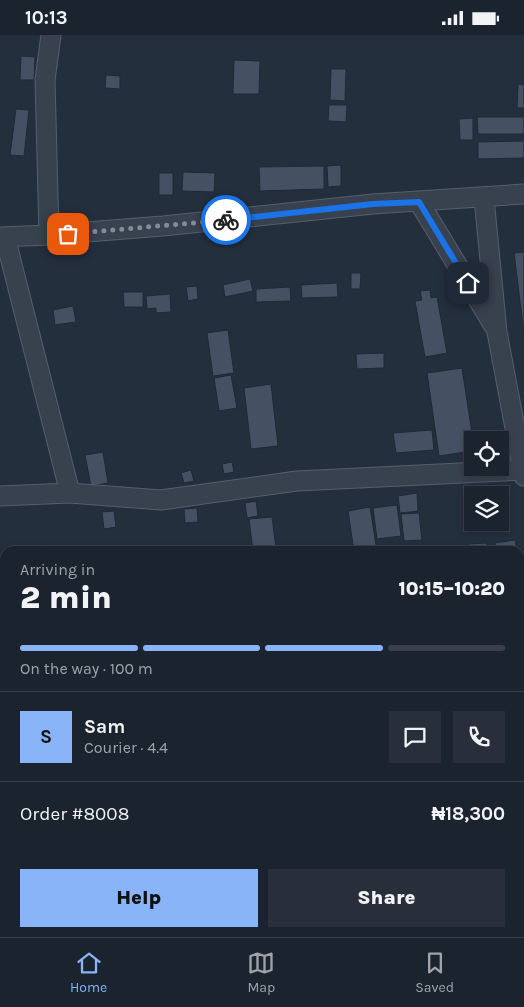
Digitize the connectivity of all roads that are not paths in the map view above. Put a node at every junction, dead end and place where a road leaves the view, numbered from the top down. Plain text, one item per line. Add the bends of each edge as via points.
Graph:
1 (51, 35) edge
2 (524, 194) edge
3 (484, 198) junction
4 (419, 202) junction
5 (49, 235) junction
6 (2, 237) edge
7 (497, 332) junction
8 (524, 473) edge
9 (70, 493) junction
10 (0, 496) edge

1 - 5 street via 45,80
2 - 3 street
3 - 4 street
3 - 7 street
4 - 5 street
4 - 7 street
5 - 6 street
6 - 9 street
7 - 8 street
8 - 9 street via 297,481 161,500
9 - 10 street

